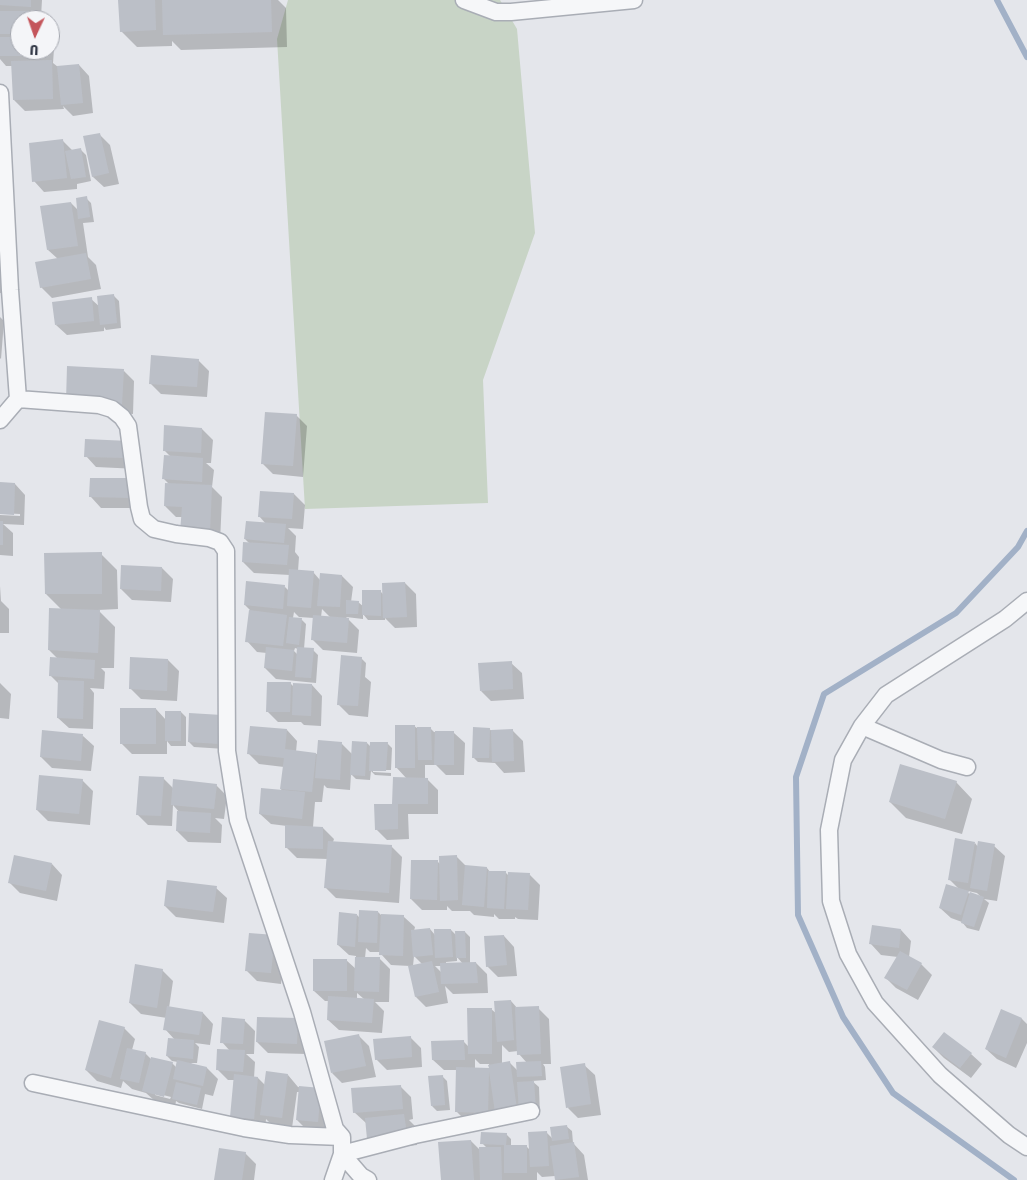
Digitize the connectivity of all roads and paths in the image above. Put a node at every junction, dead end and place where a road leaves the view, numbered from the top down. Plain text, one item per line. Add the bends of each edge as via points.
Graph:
1 (464, 0) edge
2 (634, 0) edge
3 (0, 94) edge
4 (5, 290) edge
5 (18, 400) junction
6 (0, 420) edge
7 (1027, 602) edge
8 (862, 726) junction
9 (967, 767) dead end
10 (34, 1083) dead end
11 (531, 1111) dead end
12 (342, 1137) junction
13 (1027, 1147) edge
14 (342, 1154) junction
15 (333, 1180) edge
16 (368, 1180) edge

1 - 2 street via 496,12 512,12
3 - 4 street
4 - 5 street
5 - 6 street
5 - 12 street via 99,405 122,417 128,426 142,518 154,528 220,542 226,551 227,751 238,820 302,1012 335,1129
7 - 8 street via 886,695
8 - 9 street via 941,760
8 - 13 street via 843,760 829,830 831,901 848,954 875,1003 940,1075
10 - 12 street via 244,1128 290,1135
11 - 14 street via 414,1135
12 - 14 street
14 - 15 street
14 - 16 street

